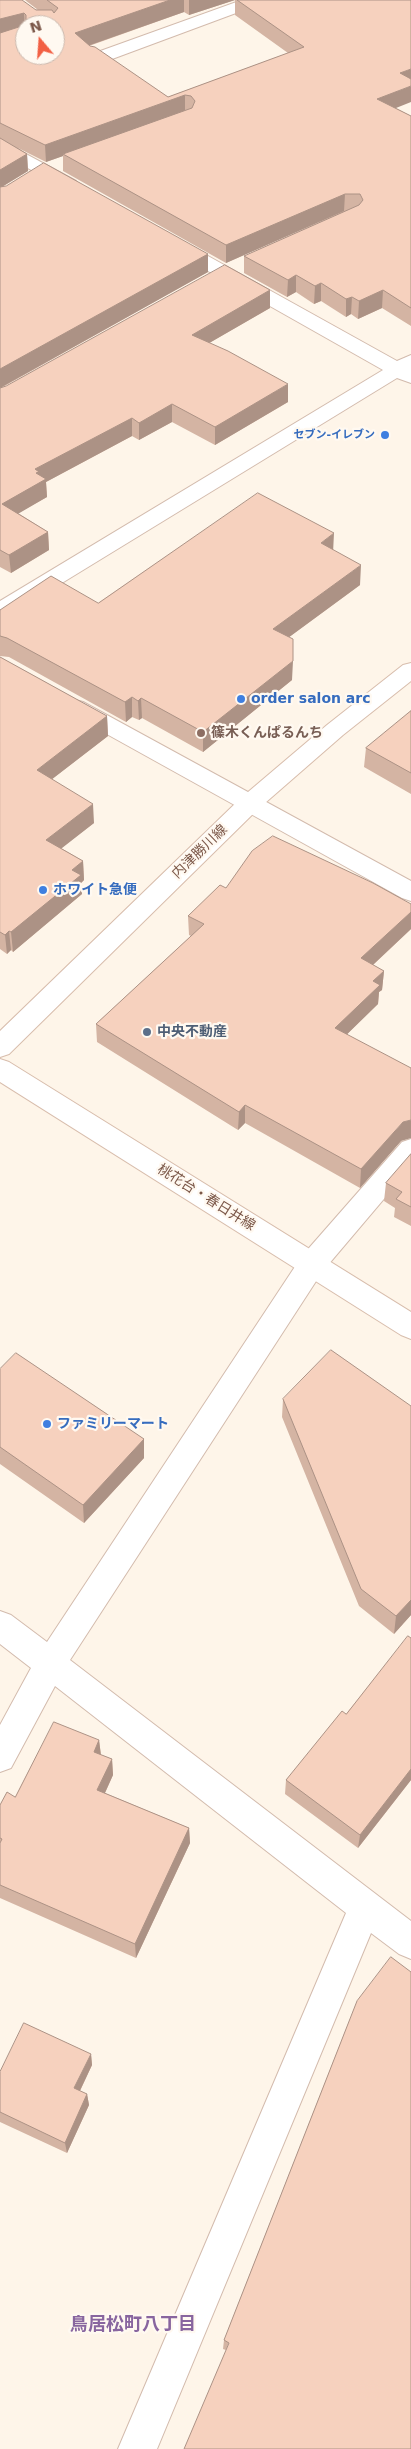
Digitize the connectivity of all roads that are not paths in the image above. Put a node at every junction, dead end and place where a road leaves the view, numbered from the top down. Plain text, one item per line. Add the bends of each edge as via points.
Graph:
1 (257, 0) edge
2 (98, 58) edge
3 (0, 145) edge
4 (62, 164) edge
5 (37, 175) junction
6 (87, 195) edge
7 (156, 234) edge
8 (242, 265) edge
9 (224, 273) junction
10 (207, 283) edge
11 (406, 369) edge
12 (0, 611) edge
13 (411, 670) edge
14 (59, 698) edge
15 (250, 804) junction
16 (411, 892) edge
17 (0, 1047) edge
18 (0, 1070) edge
19 (411, 1148) edge
20 (312, 1264) junction
21 (411, 1328) edge
22 (0, 1625) edge
23 (51, 1663) junction
24 (0, 1757) edge
25 (365, 1907) junction
26 (411, 1942) edge
27 (137, 2449) edge

1 - 2 street
3 - 5 street
4 - 5 street
5 - 6 street
7 - 9 street
8 - 9 street
9 - 10 street
9 - 11 street
11 - 12 street
13 - 15 street, 内津勝川線 via 335,730
14 - 15 street
15 - 16 street
15 - 17 street, 内津勝川線
18 - 20 street, 桃花台・春日井線
19 - 20 street
20 - 21 street, 桃花台・春日井線
20 - 23 street
22 - 23 street
23 - 24 street
23 - 25 street
25 - 26 street
25 - 27 street

